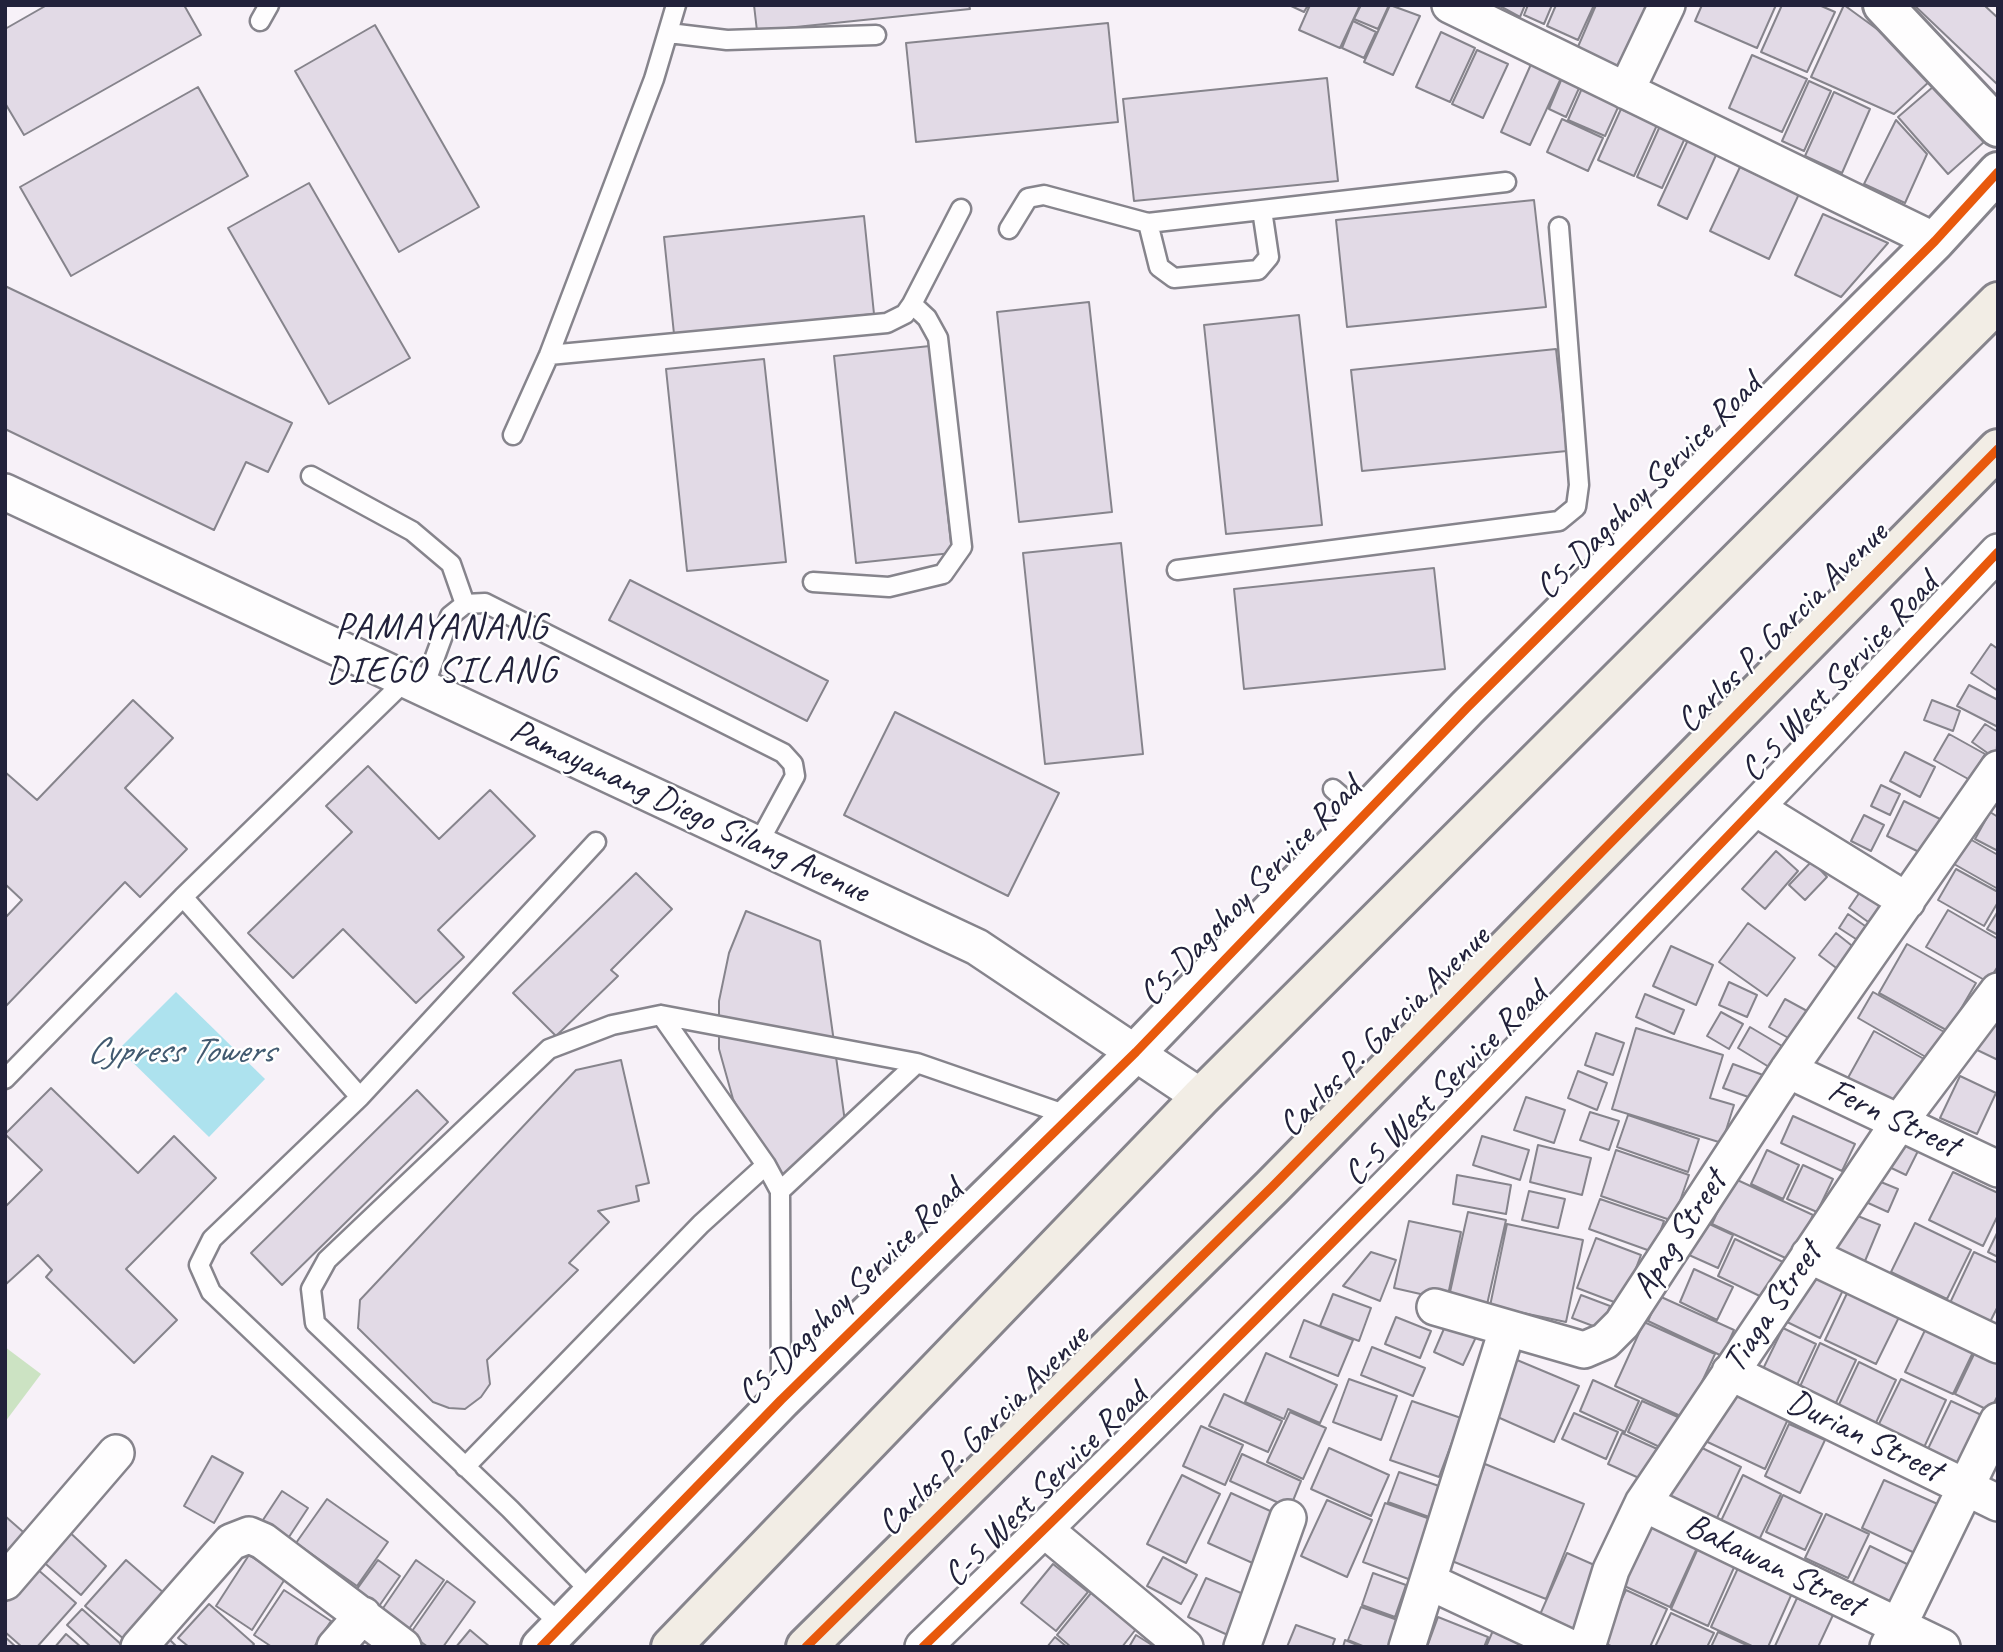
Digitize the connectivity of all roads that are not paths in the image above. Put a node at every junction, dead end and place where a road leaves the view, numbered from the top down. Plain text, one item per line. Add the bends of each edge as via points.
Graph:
1 (676, 5) edge
2 (1450, 5) edge
3 (1667, 5) edge
4 (1883, 5) edge
5 (669, 33) junction
6 (876, 35) dead end
7 (1626, 91) junction
8 (1998, 127) edge
9 (1998, 172) edge
10 (1506, 182) dead end
11 (961, 209) dead end
12 (1262, 211) junction
13 (1148, 223) junction
14 (1559, 227) dead end
15 (1009, 229) dead end
16 (1935, 241) junction
17 (1998, 302) edge
18 (912, 304) junction
19 (549, 355) junction
20 (513, 435) dead end
21 (1993, 464) edge
22 (311, 476) dead end
23 (5, 492) edge
24 (1998, 552) edge
25 (1177, 570) dead end
26 (813, 582) dead end
27 (465, 604) junction
28 (415, 684) junction
29 (1998, 769) edge
30 (1333, 789) dead end
31 (1756, 808) junction
32 (1363, 815) junction
33 (596, 842) dead end
34 (758, 844) junction
35 (183, 897) junction
36 (1907, 901) junction
37 (1996, 996) edge
38 (661, 1015) junction
39 (1136, 1052) junction
40 (917, 1063) junction
41 (1788, 1070) junction
42 (5, 1079) edge
43 (360, 1097) junction
44 (1201, 1097) junction
45 (1070, 1116) junction
46 (1900, 1121) junction
47 (766, 1165) junction
48 (1998, 1169) edge
49 (779, 1191) junction
50 (1810, 1255) junction
51 (1435, 1307) dead end
52 (1507, 1330) junction
53 (1998, 1345) edge
54 (1730, 1372) junction
55 (781, 1400) junction
56 (1998, 1421) edge
57 (116, 1453) dead end
58 (465, 1467) junction
59 (1966, 1487) junction
60 (1643, 1503) junction
61 (1998, 1503) edge
62 (1288, 1518) dead end
63 (1044, 1529) junction
64 (5, 1582) edge
65 (1430, 1582) junction
66 (592, 1593) junction
67 (363, 1615) junction
68 (551, 1636) edge
69 (1893, 1636) edge
70 (139, 1647) edge
71 (335, 1647) edge
72 (403, 1647) edge
73 (671, 1647) edge
74 (806, 1647) edge
75 (923, 1647) edge
76 (1185, 1647) edge
77 (1242, 1647) edge
78 (1406, 1647) edge
79 (1569, 1647) edge
80 (1587, 1647) edge
81 (1942, 1647) edge

1 - 5 lane
2 - 7 street
3 - 7 street
4 - 8 main road
5 - 6 lane via 727,40
5 - 19 lane
7 - 16 street
9 - 16 main road, C5-Dagohoy Service Road
10 - 12 lane
11 - 18 lane
12 - 13 lane
12 - 13 lane via 1269,257 1258,270 1174,278 1159,267
13 - 15 lane via 1044,195 1028,198
14 - 25 lane via 1579,485 1576,507 1559,521
16 - 32 main road, C5-Dagohoy Service Road
17 - 44 main road, Carlos P. Garcia Avenue
18 - 19 lane via 905,314 887,323
18 - 26 lane via 938,338 962,547 943,574 889,587
19 - 20 lane
21 - 74 main road, Carlos P. Garcia Avenue
22 - 27 lane via 412,531 450,564
23 - 28 street, Pamayanang Diego Silang Avenue
24 - 31 street, C-5 West Service Road
27 - 28 lane via 450,616
27 - 34 lane via 485,603 783,753 793,764 795,776
28 - 34 street, Pamayanang Diego Silang Avenue
28 - 35 lane
29 - 36 street, Apag Street
30 - 32 lane
31 - 36 street
31 - 63 street, C-5 West Service Road
32 - 39 main road, C5-Dagohoy Service Road
33 - 43 lane
34 - 39 street, Pamayanang Diego Silang Avenue via 977,947
35 - 42 lane
35 - 43 lane
36 - 41 street, Apag Street
37 - 46 street, Tiaga Street
38 - 40 lane
38 - 47 lane
38 - 58 lane via 612,1025 549,1049 327,1260 311,1289 315,1323
39 - 44 street, Pamayanang Diego Silang Avenue
39 - 45 main road, C5-Dagohoy Service Road
40 - 45 lane
40 - 49 lane
41 - 46 street, Fern Street
41 - 52 street, Apag Street via 1622,1324 1605,1341 1584,1350
43 - 68 lane via 212,1239 199,1265 211,1292
44 - 73 main road, Carlos P. Garcia Avenue
45 - 55 main road, C5-Dagohoy Service Road
46 - 48 street, Fern Street
46 - 50 street, Tiaga Street
47 - 49 lane
47 - 58 lane via 701,1224
49 - 55 lane
50 - 53 street
50 - 54 street, Tiaga Street
51 - 52 street, Apag Street
52 - 65 street
54 - 59 street, Durian Street
54 - 60 street, Tiaga Street
55 - 66 main road, C5-Dagohoy Service Road
56 - 59 street
57 - 64 street
58 - 66 lane
59 - 61 street, Durian Street
59 - 69 street
60 - 69 street, Bakawan Street
60 - 80 street, Tiaga Street via 1611,1570
62 - 77 street
63 - 75 street, C-5 West Service Road
63 - 76 street
65 - 78 street
65 - 79 street
66 - 68 main road, C5-Dagohoy Service Road
67 - 70 street via 249,1535 232,1542
67 - 71 street
67 - 72 street
69 - 81 street, Bakawan Street

